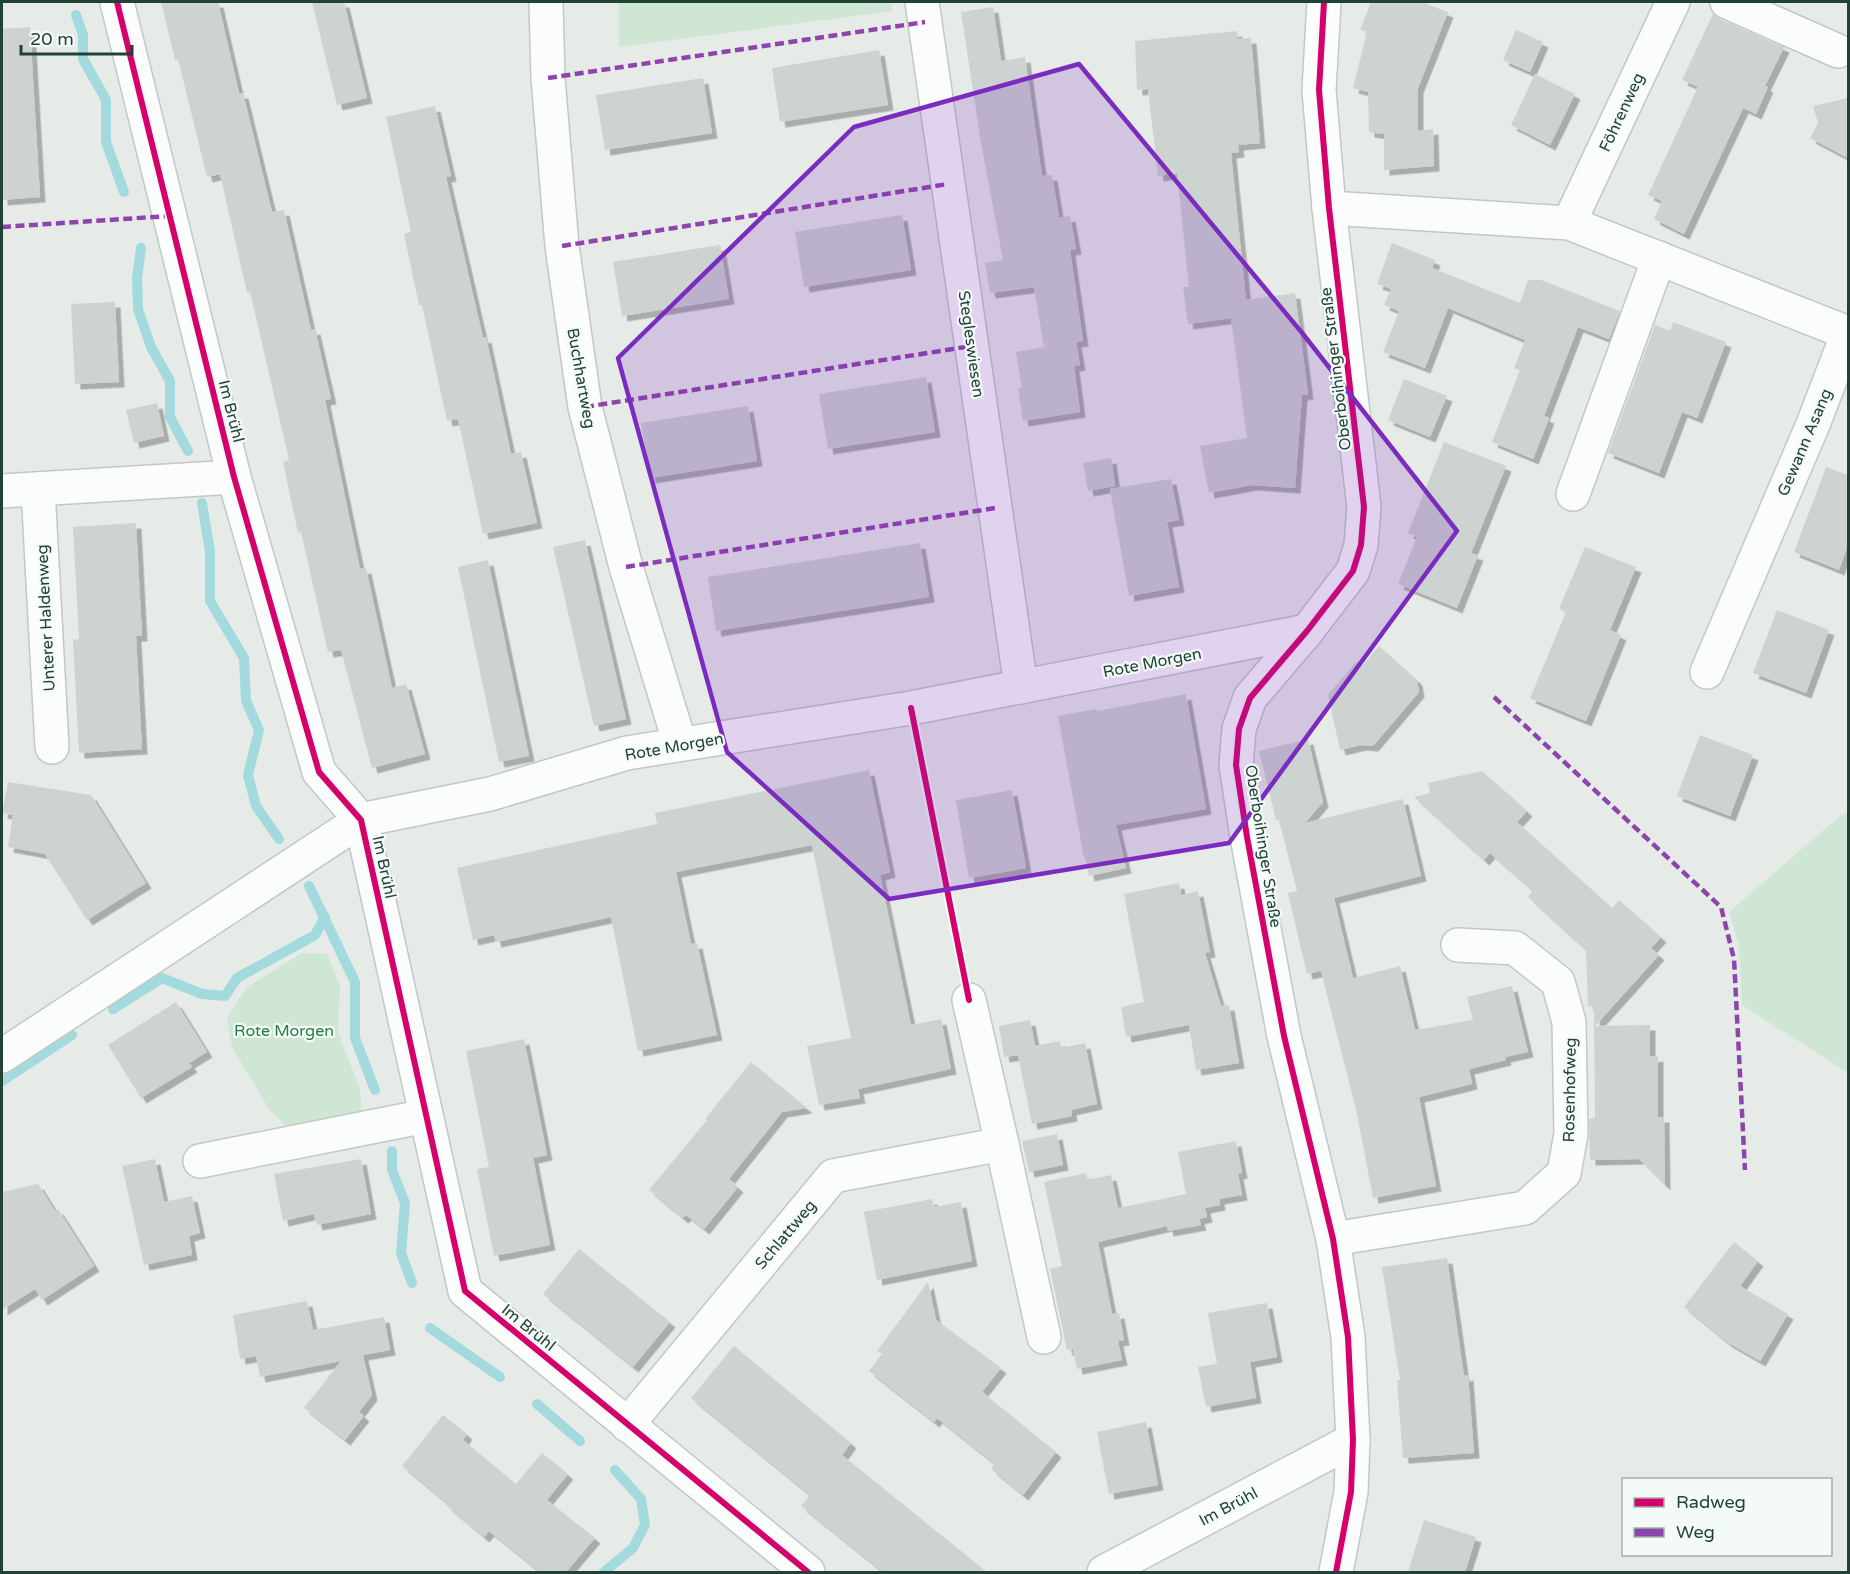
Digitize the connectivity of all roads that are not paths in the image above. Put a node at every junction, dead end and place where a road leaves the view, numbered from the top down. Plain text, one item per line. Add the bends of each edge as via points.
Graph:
1 (117, 2) edge
2 (546, 2) edge
3 (922, 2) edge
4 (1324, 2) edge
5 (1673, 2) edge
6 (1727, 2) edge
7 (1838, 51) dead end
8 (1329, 208) junction
9 (1569, 223) junction
10 (1659, 258) junction
11 (234, 477) junction
12 (38, 489) junction
13 (2, 491) edge
14 (1573, 494) dead end
15 (1307, 631) junction
16 (1707, 672) dead end
17 (1021, 687) junction
18 (680, 744) junction
19 (52, 747) dead end
20 (361, 820) junction
21 (1458, 945) dead end
22 (969, 1000) dead end
23 (2, 1056) edge
24 (426, 1116) junction
25 (1002, 1144) junction
26 (200, 1161) dead end
27 (1333, 1239) junction
28 (1044, 1337) dead end
29 (627, 1425) junction
30 (1353, 1440) junction
31 (808, 1572) edge
32 (1104, 1572) edge
33 (1336, 1572) edge

1 - 11 street, Im Brühl
2 - 18 street, Buchhartweg via 562,246 585,407 626,567
3 - 17 street, Stegleswiesen
4 - 8 street, Oberboihinger Straße via 1319,90
5 - 9 street, Föhrenweg
6 - 7 street
8 - 9 street, Gewann Asang
8 - 15 street, Oberboihinger Straße via 1364,507 1361,545 1353,571
9 - 10 street, Gewann Asang
10 - 14 street
10 - 16 street, Gewann Asang via 1848,333
11 - 12 street
11 - 20 street, Im Brühl via 319,772
12 - 13 street
12 - 19 street, Unterer Haldenweg
15 - 17 street, Rote Morgen
15 - 27 street, Oberboihinger Straße via 1250,698 1239,729 1236,765 1284,1036
17 - 18 street, Rote Morgen
18 - 20 street, Rote Morgen via 627,753 490,794
20 - 23 street, Rote Morgen
20 - 24 street, Im Brühl
21 - 27 street, Rosenhofweg via 1515,948 1558,982 1569,1022 1571,1134 1564,1173 1525,1208
22 - 25 street
24 - 26 street
24 - 29 street, Im Brühl via 465,1291
25 - 28 street
25 - 29 street, Schlattweg via 833,1176
27 - 30 street, Oberboihinger Straße via 1348,1337
29 - 31 street, Im Brühl
30 - 32 street, Im Brühl
30 - 33 street, Oberboihinger Straße via 1351,1492

